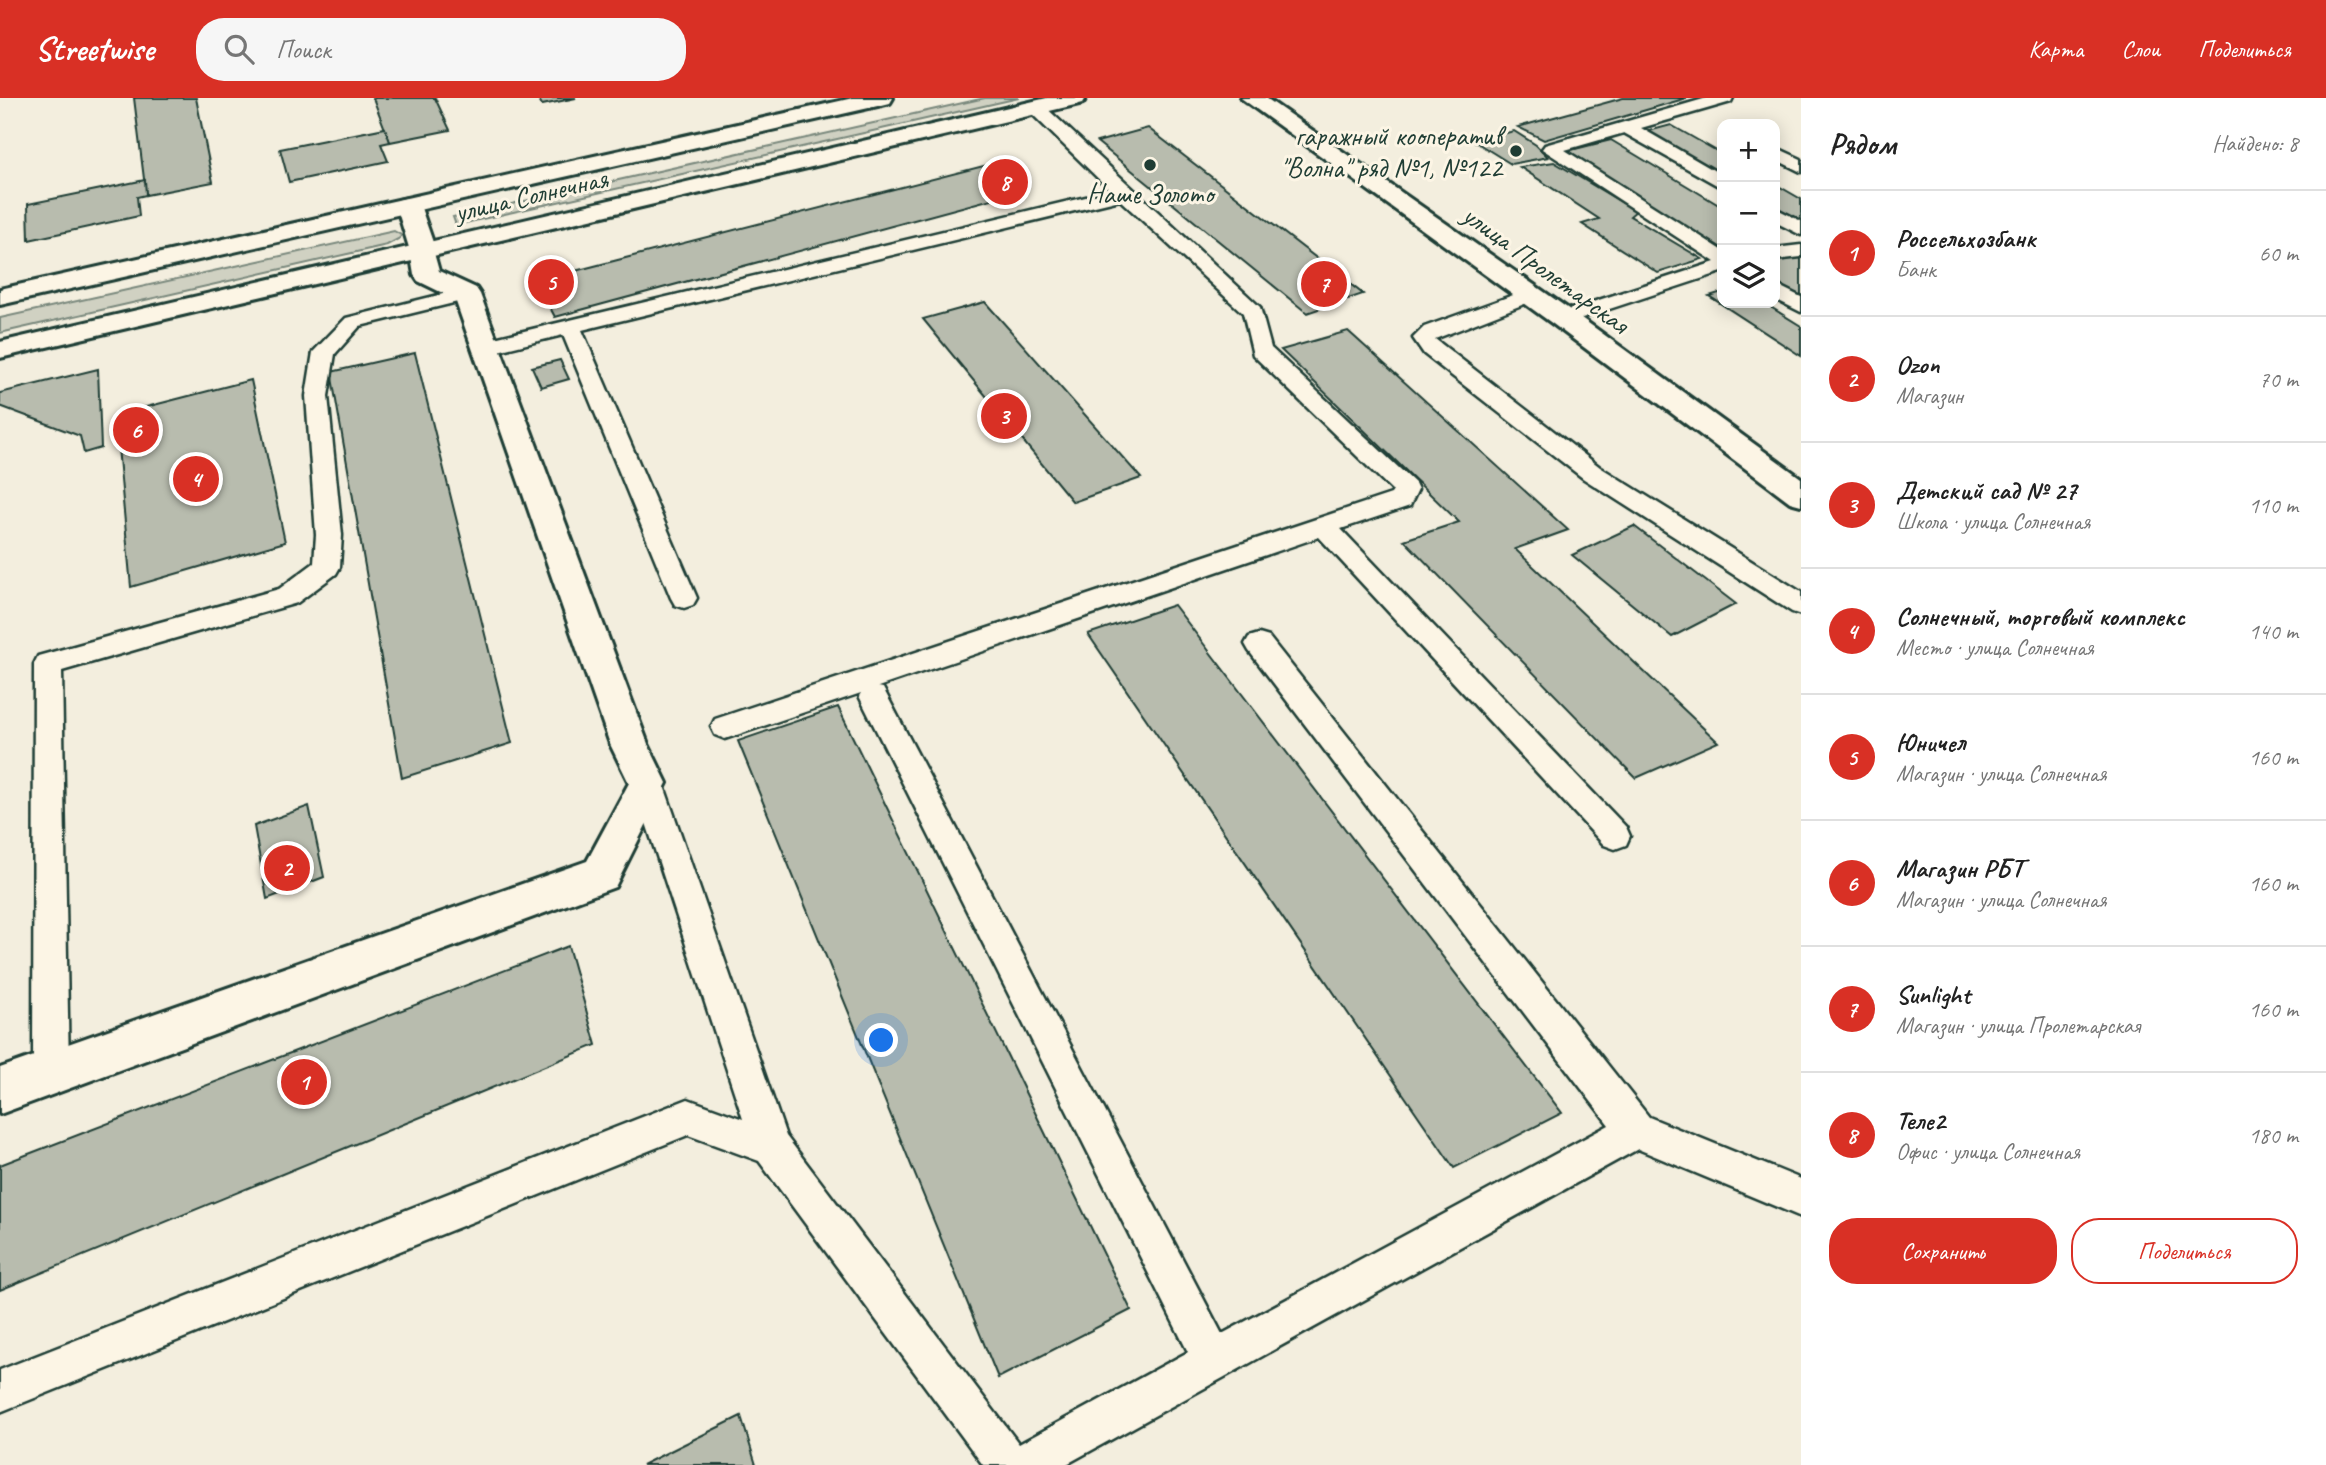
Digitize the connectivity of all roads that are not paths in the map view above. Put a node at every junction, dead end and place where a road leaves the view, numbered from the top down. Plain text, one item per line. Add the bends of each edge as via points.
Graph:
1 (882, 98) edge
2 (1075, 98) edge
3 (1252, 98) edge
4 (1725, 98) edge
5 (1035, 107) junction
6 (1693, 107) junction
7 (1714, 119) dead end
8 (1626, 127) junction
9 (1780, 155) edge
10 (1801, 167) edge
11 (1720, 182) edge
12 (1124, 193) junction
13 (408, 205) junction
14 (1780, 217) edge
15 (1801, 229) edge
16 (424, 251) junction
17 (1801, 251) edge
18 (1780, 253) edge
19 (1717, 255) edge
20 (1717, 268) edge
21 (1780, 293) edge
22 (467, 294) junction
23 (1530, 295) junction
24 (0, 298) edge
25 (1801, 306) edge
26 (1563, 318) junction
27 (570, 327) junction
28 (486, 347) junction
29 (0, 350) edge
30 (1801, 494) edge
31 (1324, 527) junction
32 (684, 598) dead end
33 (1801, 605) edge
34 (1259, 644) dead end
35 (873, 696) dead end
36 (725, 727) dead end
37 (648, 783) junction
38 (1615, 836) dead end
39 (51, 1072) junction
40 (0, 1091) edge
41 (1636, 1130) junction
42 (771, 1147) junction
43 (1801, 1198) edge
44 (1215, 1362) junction
45 (0, 1391) edge
46 (1009, 1465) edge
47 (1023, 1465) edge

1 - 13 main road, улица Солнечная
2 - 5 main road, улица Солнечная
3 - 23 main road, улица Пролетарская
4 - 6 lane
5 - 12 lane
5 - 16 main road, улица Солнечная
6 - 7 lane
6 - 8 lane
8 - 11 lane
8 - 19 lane via 1551,149
9 - 10 lane
12 - 27 lane
12 - 31 lane via 1253,311 1261,350 1406,489 1401,500
13 - 16 main road
13 - 24 main road, улица Солнечная
14 - 15 lane
16 - 22 main road via 427,275
16 - 29 main road, улица Солнечная
17 - 18 lane
20 - 26 lane
21 - 25 lane
22 - 28 main road
22 - 39 lane via 353,322 324,352 317,396 329,535 327,567 288,596 48,664
23 - 26 main road, улица Пролетарская
23 - 33 lane via 1424,338 1432,349 1592,473
26 - 30 main road, улица Пролетарская
27 - 28 lane
27 - 32 lane
28 - 37 main road via 629,744
31 - 36 lane
31 - 38 lane
34 - 41 lane
35 - 44 lane
37 - 39 main road via 601,874
37 - 42 lane
39 - 40 main road
41 - 43 lane
41 - 44 lane
42 - 45 lane via 688,1117
42 - 46 lane
44 - 47 lane

